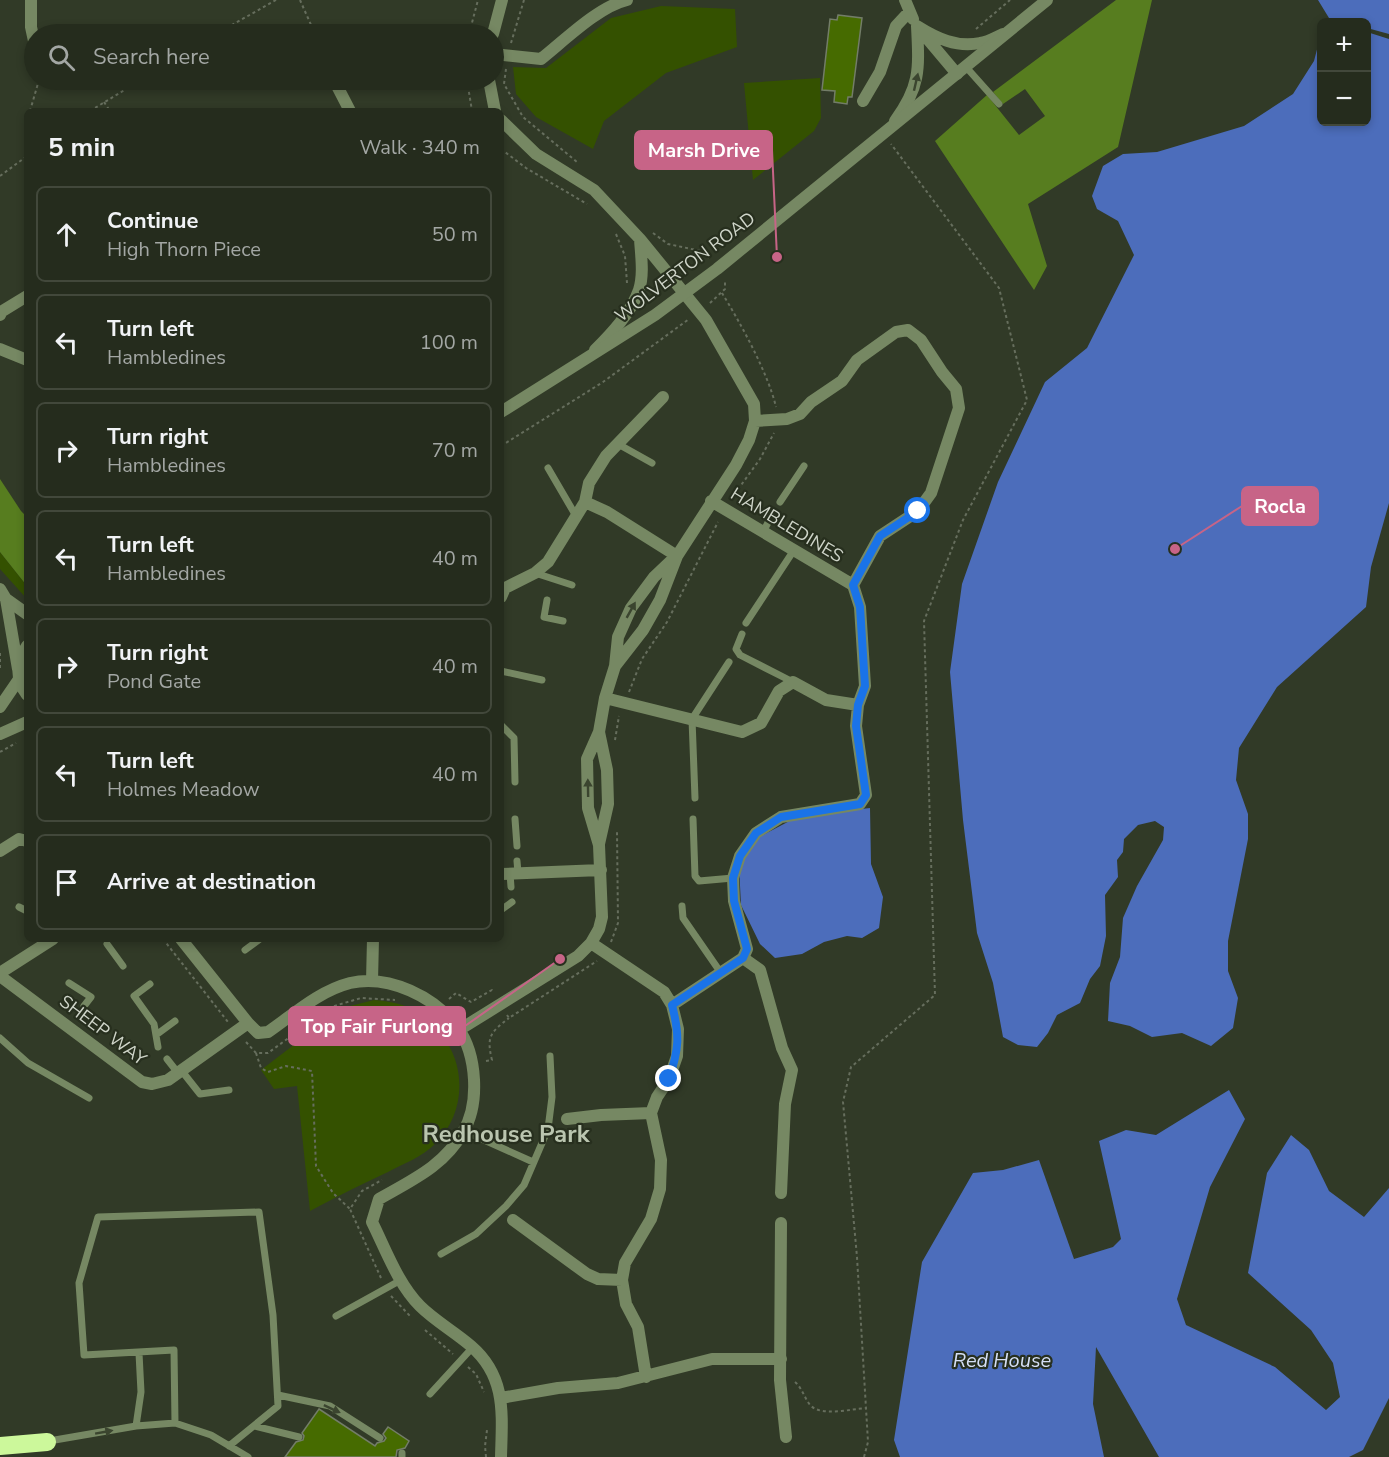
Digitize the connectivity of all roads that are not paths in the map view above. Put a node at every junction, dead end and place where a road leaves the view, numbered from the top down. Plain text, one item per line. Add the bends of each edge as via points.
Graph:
1 (31, 0) edge
2 (502, 0) edge
3 (627, 0) edge
4 (1047, 0) edge
5 (907, 6) edge
6 (31, 24) edge
7 (496, 24) edge
8 (917, 26) junction
9 (1007, 33) junction
10 (504, 56) edge
11 (961, 70) junction
12 (339, 90) edge
13 (491, 90) edge
14 (863, 100) dead end
15 (999, 104) dead end
16 (348, 108) edge
17 (494, 108) edge
18 (504, 123) edge
19 (886, 133) junction
20 (640, 239) junction
21 (684, 293) junction
22 (24, 298) edge
23 (0, 315) edge
24 (0, 349) edge
25 (24, 359) edge
26 (583, 361) junction
27 (663, 397) dead end
28 (504, 410) edge
29 (755, 421) junction
30 (618, 444) junction
31 (652, 463) dead end
32 (804, 465) dead end
33 (548, 468) dead end
34 (711, 501) junction
35 (585, 502) junction
36 (780, 502) dead end
37 (772, 515) dead end
38 (576, 516) junction
39 (763, 532) junction
40 (794, 550) junction
41 (677, 556) junction
42 (535, 573) junction
43 (572, 585) dead end
44 (853, 585) junction
45 (504, 589) edge
46 (3, 594) edge
47 (548, 600) dead end
48 (24, 612) edge
49 (563, 621) dead end
50 (746, 623) dead end
51 (742, 634) dead end
52 (24, 651) edge
53 (729, 662) dead end
54 (615, 666) junction
55 (504, 672) edge
56 (18, 674) junction
57 (542, 680) dead end
58 (793, 682) junction
59 (24, 688) edge
60 (605, 698) junction
61 (858, 705) junction
62 (0, 707) edge
63 (692, 718) junction
64 (24, 723) edge
65 (504, 728) edge
66 (599, 732) junction
67 (0, 734) edge
68 (515, 782) dead end
69 (695, 798) dead end
70 (515, 819) dead end
71 (693, 819) dead end
72 (24, 841) edge
73 (599, 845) junction
74 (517, 846) dead end
75 (0, 850) edge
76 (601, 870) junction
77 (512, 871) edge
78 (733, 878) junction
79 (511, 887) dead end
80 (512, 902) dead end
81 (682, 906) dead end
82 (19, 907) dead end
83 (504, 908) edge
84 (24, 910) edge
85 (47, 942) edge
86 (185, 942) edge
87 (256, 942) edge
88 (373, 942) edge
89 (591, 943) junction
90 (107, 944) dead end
91 (245, 950) dead end
92 (745, 954) junction
93 (123, 966) dead end
94 (720, 973) junction
95 (1, 978) edge
96 (372, 981) junction
97 (69, 983) dead end
98 (150, 984) dead end
99 (672, 1005) junction
100 (84, 1006) dead end
101 (175, 1021) dead end
102 (248, 1023) junction
103 (459, 1030) junction
104 (156, 1035) junction
105 (0, 1038) edge
106 (158, 1047) dead end
107 (550, 1056) dead end
108 (167, 1059) dead end
109 (180, 1071) junction
110 (230, 1090) dead end
111 (89, 1098) dead end
112 (651, 1113) junction
113 (567, 1119) dead end
114 (464, 1131) junction
115 (533, 1162) junction
116 (782, 1193) dead end
117 (513, 1220) dead end
118 (782, 1223) dead end
119 (441, 1254) dead end
120 (401, 1280) junction
121 (622, 1280) junction
122 (336, 1316) dead end
123 (473, 1347) junction
124 (139, 1353) junction
125 (781, 1359) junction
126 (646, 1377) junction
127 (430, 1394) dead end
128 (278, 1395) junction
129 (501, 1398) junction
130 (175, 1423) junction
131 (136, 1426) junction
132 (254, 1426) junction
133 (299, 1437) dead end
134 (786, 1437) dead end
135 (380, 1438) dead end
136 (47, 1442) joint
137 (0, 1446) edge
138 (229, 1446) junction
139 (248, 1457) edge
140 (501, 1457) edge

1 - 6 street
2 - 7 street
3 - 10 street via 615,3 541,59
4 - 9 street, WOLVERTON ROAD
5 - 8 street
5 - 14 street via 880,72
8 - 9 street via 936,38 959,44 981,44
8 - 11 street
19 -> 8 street via 915,89
9 - 11 street, WOLVERTON ROAD
11 - 15 lane
11 - 19 street, WOLVERTON ROAD
12 - 16 street
13 - 17 street
18 - 20 street via 536,154 594,190
19 - 21 street, WOLVERTON ROAD
20 - 21 street
20 - 26 street via 639,290 618,324
21 - 26 street, WOLVERTON ROAD
21 - 29 street via 706,320 754,404
22 - 23 street
24 - 25 street
26 - 28 street, WOLVERTON ROAD
27 - 30 street
29 - 34 street via 736,465
29 - 44 street via 800,414 842,381 857,360 896,332 908,330 921,339 957,389 959,408 931,493 918,511 880,536
30 - 31 lane
30 - 35 street via 589,483
32 - 36 lane
33 - 38 lane
34 - 39 street, HAMBLEDINES
34 - 41 street
35 - 38 street
35 - 41 street
37 - 39 lane
38 - 42 street via 548,562
39 - 40 street, HAMBLEDINES
40 - 44 street, HAMBLEDINES
40 - 50 lane
41 - 54 street via 660,600
54 -> 41 street via 618,637 631,608 654,577
42 - 43 lane via 552,583
42 - 45 street
44 - 61 street, HAMBLEDINES via 860,607 865,686
46 - 48 street
46 - 56 street
47 - 49 lane via 544,617
51 - 58 lane via 736,648 740,655
52 - 56 street
53 - 63 lane
54 - 60 street
55 - 57 lane
56 - 59 street
56 - 62 street
58 - 61 street via 826,700
58 - 63 street via 779,691 761,723 742,732
60 - 63 street
60 - 66 street
61 - 78 street, HAMBLEDINES via 856,726 866,795 860,804 781,817 756,833 740,856
63 - 69 lane
64 - 67 street
65 - 68 lane via 514,738
66 - 73 street via 607,771 608,804
73 -> 66 street via 588,808 587,759
70 - 74 lane
71 - 78 lane via 695,876 699,880
72 - 75 street
73 - 76 street
76 - 77 street
76 - 89 street via 602,917
77 - 79 lane
78 - 92 street, HAMBLEDINES
80 - 83 lane
81 - 94 lane via 683,918
82 - 84 lane
85 - 95 street, SHEEP WAY
86 - 102 street
87 - 91 lane
88 - 96 street
89 - 99 street via 664,992
89 - 103 street via 578,956
90 - 93 lane
92 - 94 street
92 - 116 street via 760,970 792,1070 785,1104
94 - 99 street
95 - 109 street, SHEEP WAY via 71,1022 142,1082 168,1080
96 - 102 street via 351,983 324,993 268,1032 258,1033
96 - 103 street via 401,987 424,998 439,1007
97 - 100 lane via 91,997
98 - 104 lane via 134,996 154,1024
99 - 112 street via 678,1029 677,1056
101 - 104 lane
102 - 109 street, SHEEP WAY
103 - 114 street via 473,1064 474,1099
104 - 106 lane
105 - 111 lane via 28,1063
107 - 115 lane via 552,1097 548,1129
108 - 109 lane
109 - 110 lane via 200,1094
112 - 113 street
112 - 121 street via 660,1160 660,1189 651,1219 625,1263
114 - 115 lane
114 - 120 street via 445,1158 379,1199 372,1222
115 - 119 lane via 524,1185 506,1206 477,1234
117 - 121 street via 587,1274 598,1279
118 - 125 street
120 - 122 lane
120 - 123 street via 421,1307
121 - 126 street via 626,1304 638,1327
123 - 127 lane
123 - 129 street via 494,1374
124 - 128 lane via 84,1355 79,1283 98,1217 259,1212 273,1315
124 - 130 lane via 174,1350
124 - 131 lane via 141,1392
125 - 126 street via 712,1359
125 - 134 street
126 - 129 street
128 - 132 lane via 278,1406
128 -> 135 lane via 330,1407
129 - 140 street
130 - 131 lane
130 - 138 lane via 202,1431
136 -> 131 lane
132 - 133 lane
132 - 138 lane
136 - 137 highway
138 - 139 lane

